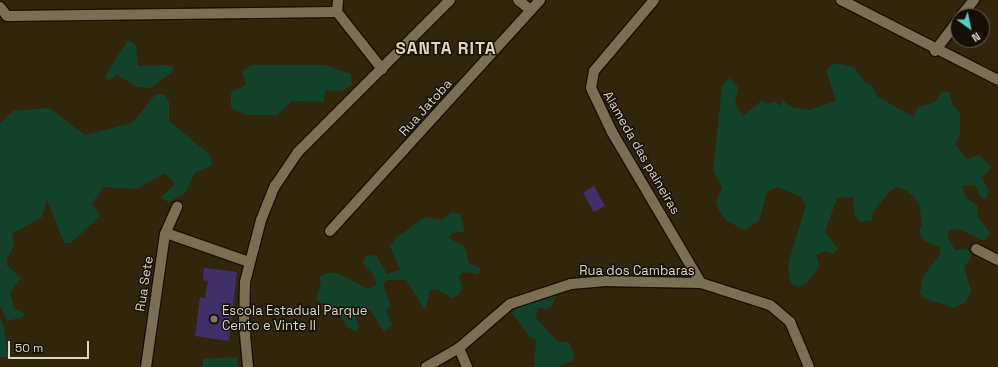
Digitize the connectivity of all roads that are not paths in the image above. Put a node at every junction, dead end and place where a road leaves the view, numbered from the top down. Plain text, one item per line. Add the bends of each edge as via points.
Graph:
1 (338, 0) edge
2 (450, 0) edge
3 (518, 0) edge
4 (540, 0) edge
5 (654, 0) edge
6 (844, 0) edge
7 (974, 0) edge
8 (0, 7) edge
9 (968, 8) edge
10 (531, 10) junction
11 (337, 12) junction
12 (950, 31) edge
13 (935, 51) junction
14 (382, 69) junction
15 (998, 80) edge
16 (177, 207) dead end
17 (330, 231) dead end
18 (166, 233) junction
19 (976, 248) dead end
20 (998, 260) edge
21 (249, 262) junction
22 (701, 283) junction
23 (459, 348) junction
24 (146, 367) edge
25 (248, 367) edge
26 (426, 367) edge
27 (467, 367) edge
28 (810, 367) edge

1 - 11 street
2 - 14 street
3 - 10 street
4 - 10 street, Rua Jatoba
5 - 22 street, Alameda das paineiras via 594,71 591,88 612,132
6 - 13 street
7 - 9 street
8 - 11 street via 7,16
10 - 17 street, Rua Jatoba
11 - 14 street
12 - 13 street
13 - 15 street
14 - 21 street via 298,152 284,171 266,205
16 - 18 street, Rua Sete
18 - 21 street
18 - 24 street, Rua Sete via 145,358
19 - 20 street
21 - 25 street via 244,323
22 - 23 street, Rua dos Cambaras via 603,281 563,286 510,304
22 - 28 street, Rua dos Cambaras via 746,296 784,314
23 - 26 street, Rua dos Cambaras
23 - 27 street

